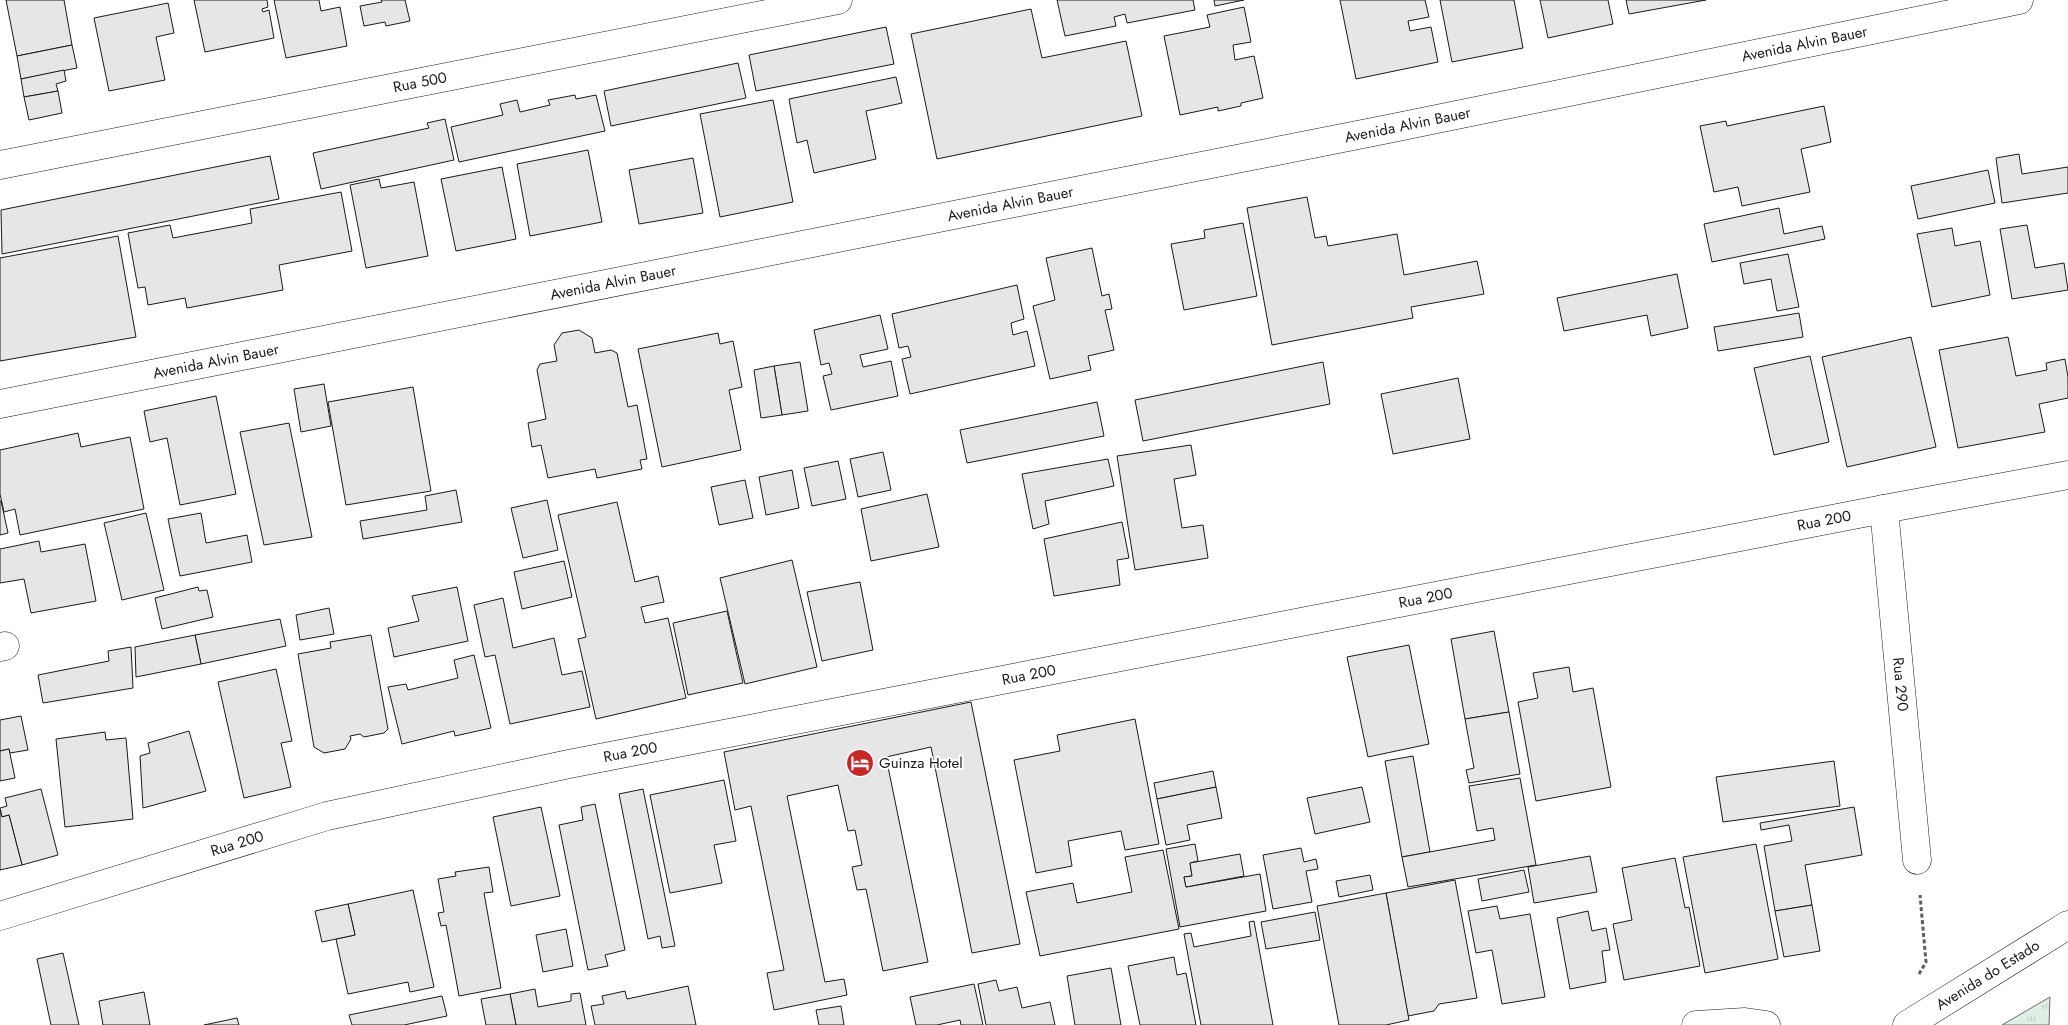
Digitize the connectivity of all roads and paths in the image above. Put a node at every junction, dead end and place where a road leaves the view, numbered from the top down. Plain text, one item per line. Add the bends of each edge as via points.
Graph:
1 (838, 0) edge
2 (2019, 0) edge
3 (0, 165) edge
4 (0, 404) edge
5 (2068, 475) edge
6 (1884, 509) junction
7 (1917, 860) joint
8 (0, 916) edge
9 (2068, 925) edge
10 (1917, 978) dead end
11 (1696, 1025) edge
12 (1766, 1025) edge
13 (1907, 1025) edge

1 - 3 street, Rua 500
2 - 4 street, Avenida Alvin Bauer via 1388,129
5 - 6 street, Rua 200
6 - 7 street, Rua 290
6 - 8 street, Rua 200 via 569,764 337,814
7 - 10 path via 1926,962
9 - 13 street, Avenida do Estado
11 - 12 street via 1745,1022

